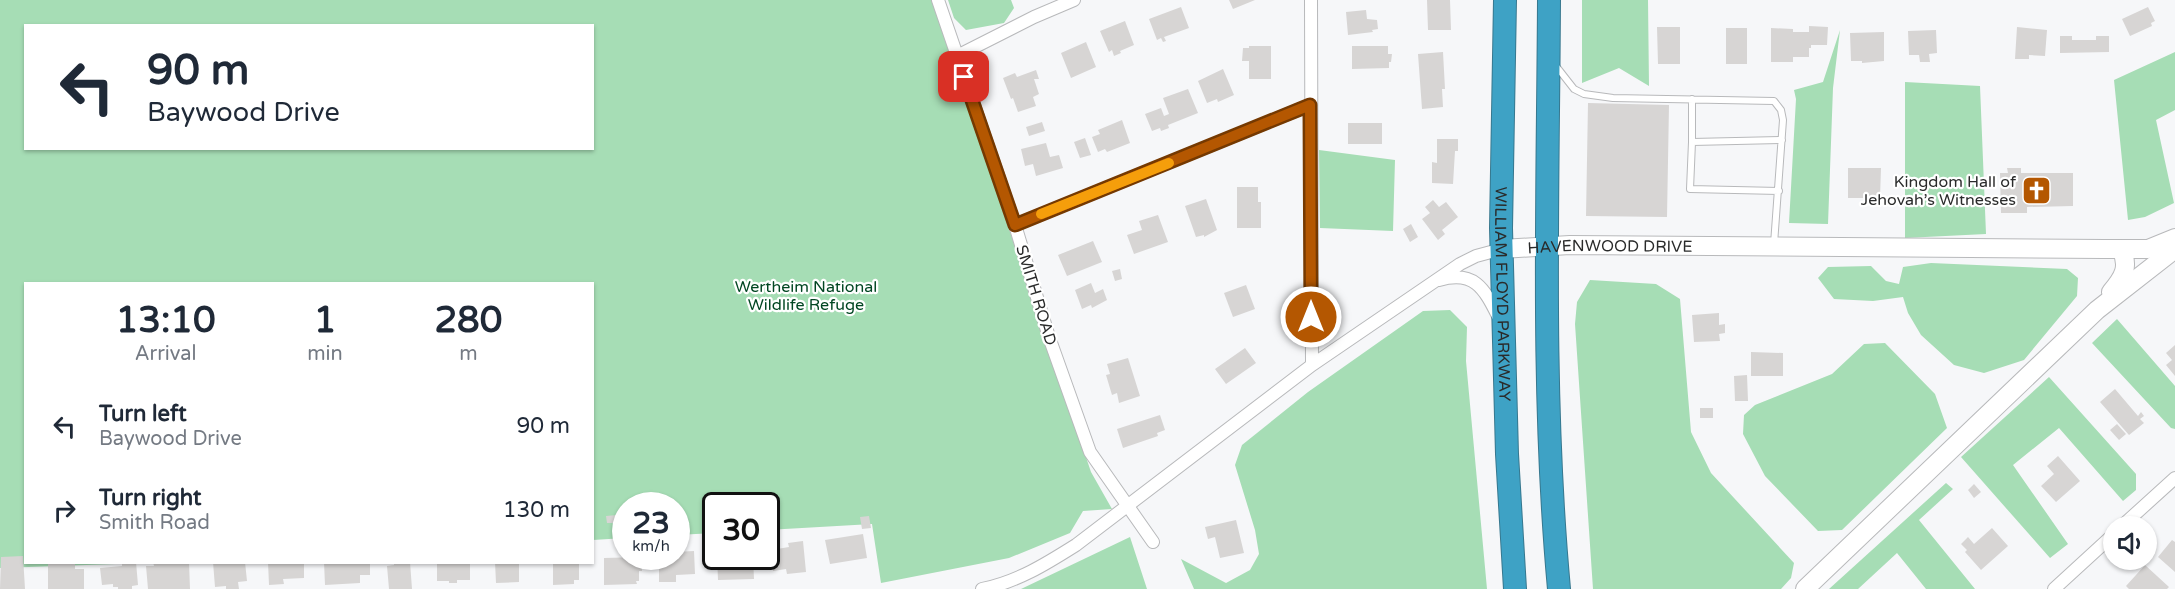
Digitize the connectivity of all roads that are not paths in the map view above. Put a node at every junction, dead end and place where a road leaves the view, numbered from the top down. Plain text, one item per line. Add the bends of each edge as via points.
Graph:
1 (938, 0) edge
2 (1074, 0) edge
3 (1311, 0) edge
4 (1505, 0) edge
5 (1549, 0) edge
6 (957, 56) junction
7 (1549, 56) junction
8 (1692, 99) junction
9 (1310, 105) junction
10 (1782, 140) junction
11 (1692, 142) junction
12 (1779, 191) junction
13 (1015, 225) junction
14 (2175, 238) edge
15 (1547, 246) junction
16 (1773, 247) junction
17 (1502, 249) junction
18 (2121, 249) junction
19 (2175, 249) edge
20 (1432, 282) junction
21 (2097, 310) junction
22 (1503, 330) junction
23 (1312, 364) junction
24 (2175, 478) edge
25 (1126, 507) junction
26 (2133, 516) edge
27 (1153, 542) dead end
28 (2103, 544) edge
29 (982, 589) edge
30 (1515, 589) edge
31 (1559, 589) edge
32 (1805, 589) edge
33 (2054, 589) edge

1 - 6 street, SMITH ROAD
2 - 6 street
3 - 9 street
4 - 17 highway, WILLIAM FLOYD PARKWAY
5 - 7 highway
6 - 13 street, SMITH ROAD
7 - 8 lane via 1574,89 1584,94
7 - 15 highway
8 - 10 lane via 1774,101 1781,110
8 - 11 lane
9 - 13 street
9 - 23 street
10 - 11 lane
10 - 12 lane
11 - 12 lane via 1690,189
12 - 16 lane
13 - 25 street, SMITH ROAD via 1090,452
14 - 18 main road, HAVENWOOD DRIVE via 2148,249
15 - 16 main road, HAVENWOOD DRIVE
15 - 17 main road, HAVENWOOD DRIVE
15 - 31 highway via 1550,443
16 - 18 main road, HAVENWOOD DRIVE
17 - 20 street, HAVENWOOD DRIVE via 1476,256
17 - 22 highway, WILLIAM FLOYD PARKWAY
18 - 21 main road via 2127,266 2122,279
19 - 21 main road
20 - 22 street via 1451,277 1480,285
20 - 23 street, HAVENWOOD DRIVE
21 - 32 main road
22 - 30 highway, WILLIAM FLOYD PARKWAY
23 - 25 street, HAVENWOOD DRIVE
24 - 26 street
25 - 27 street, SMITH ROAD
25 - 29 street, HAVENWOOD DRIVE via 1036,570
28 - 33 street

